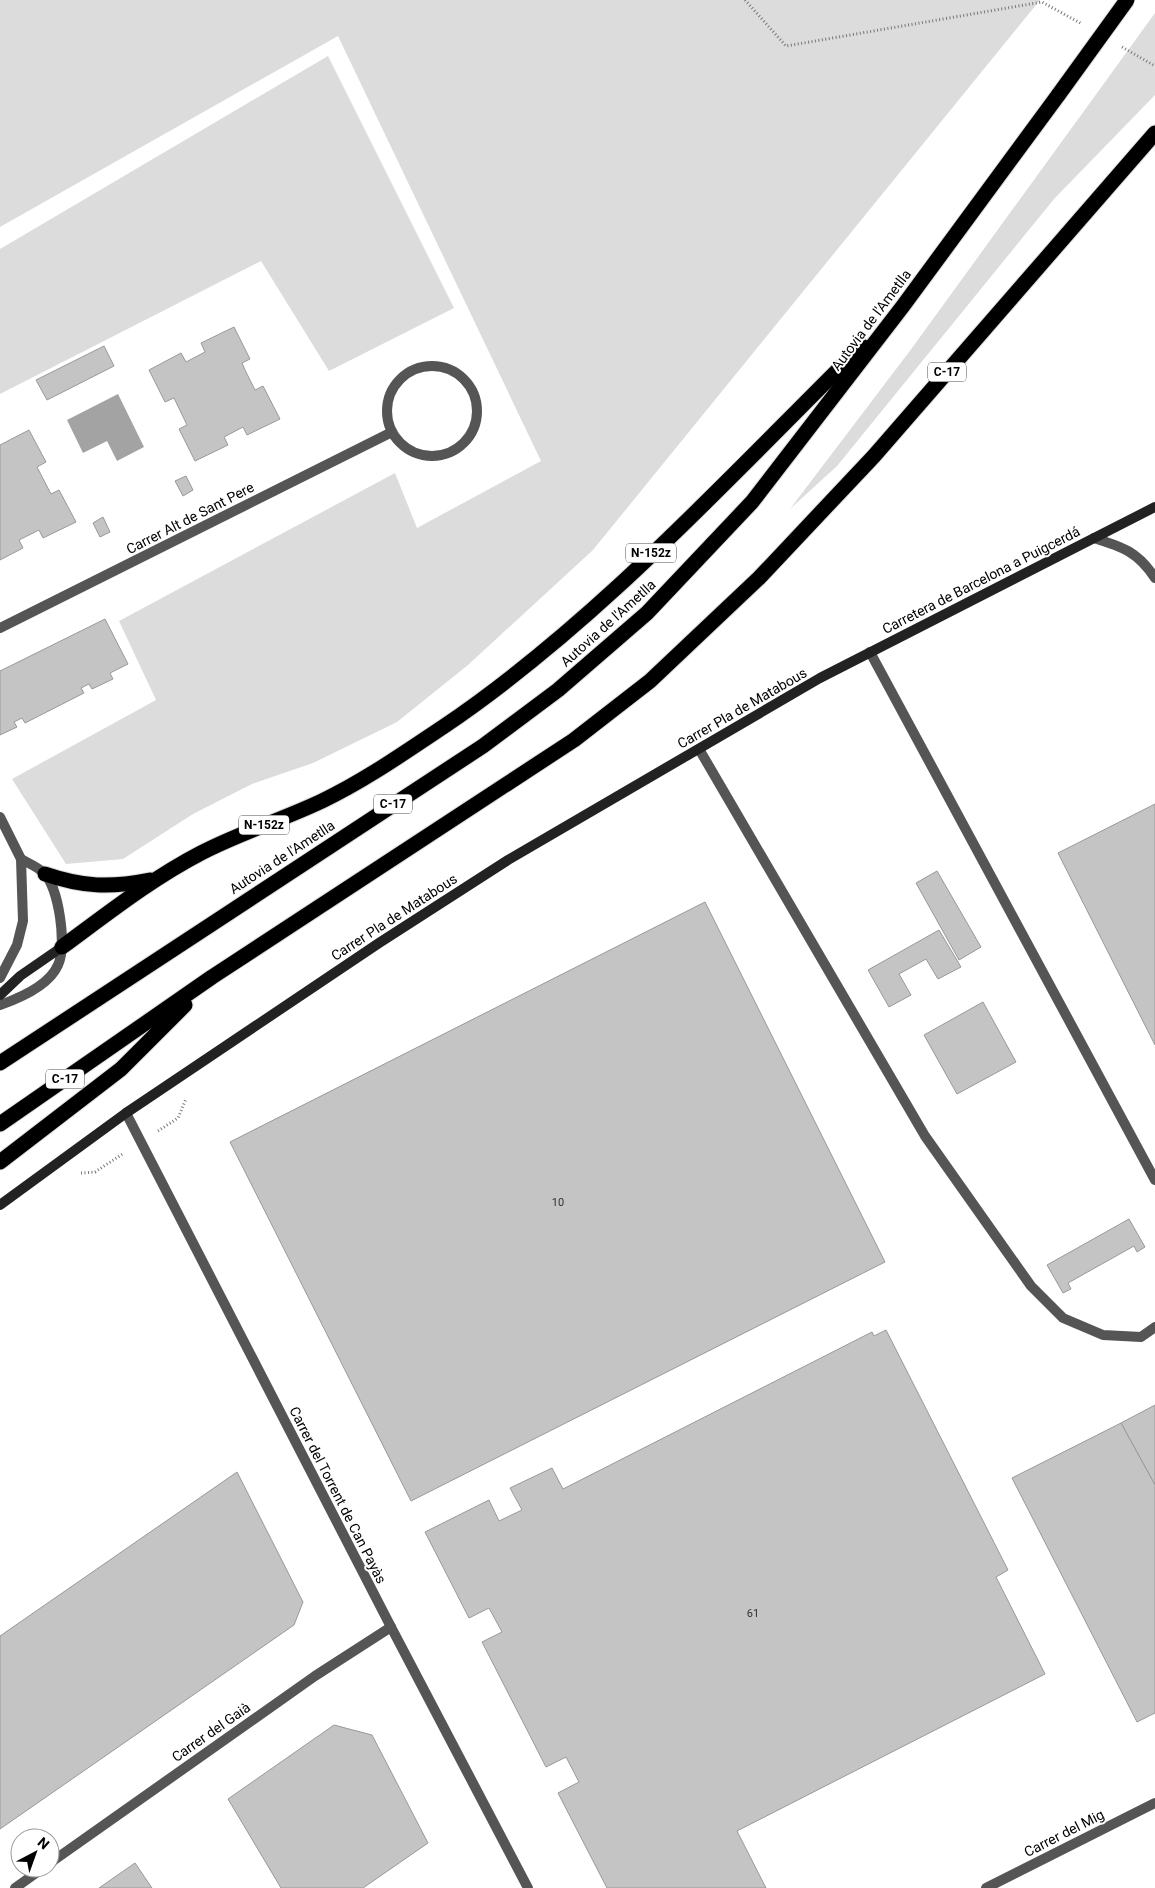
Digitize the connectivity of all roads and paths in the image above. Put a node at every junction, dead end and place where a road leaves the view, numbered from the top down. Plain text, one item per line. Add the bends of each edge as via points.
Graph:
1 (745, 0) edge
2 (1126, 0) edge
3 (1090, 30) dead end
4 (1115, 43) dead end
5 (1155, 66) edge
6 (1155, 133) edge
7 (902, 306) junction
8 (392, 432) junction
9 (1155, 507) edge
10 (1094, 538) junction
11 (1155, 578) edge
12 (0, 628) edge
13 (870, 652) junction
14 (820, 678) joint
15 (699, 749) junction
16 (0, 818) edge
17 (21, 859) junction
18 (45, 874) junction
19 (154, 880) junction
20 (62, 947) junction
21 (212, 977) junction
22 (0, 978) edge
23 (0, 995) edge
24 (0, 1005) edge
25 (0, 1063) edge
26 (126, 1113) junction
27 (0, 1124) edge
28 (0, 1162) edge
29 (1155, 1180) edge
30 (0, 1205) edge
31 (1155, 1327) edge
32 (390, 1627) junction
33 (1155, 1803) edge
34 (60, 1856) edge
35 (29, 1878) edge
36 (15, 1888) edge
37 (528, 1888) edge
38 (986, 1888) edge

1 - 3 path via 786,46 1042,2
2 - 7 highway, Autovia de l'Ametlla / C-17, bridge
4 - 5 path
6 - 21 highway, C-17 via 874,456 759,578 650,681 574,740
7 - 19 highway, N-152z via 706,502 507,682 442,727 322,801 202,852
7 - 25 highway, Autovia de l'Ametlla / C-17 via 752,502 647,613 558,690 483,746
8 - 8 street via 408,450 422,456 454,452 470,436 477,414 475,397 456,372 432,366 418,368 404,375 388,401 386,411
8 - 12 street, Carrer Alt de Sant Pere
9 - 10 main road, Carretera de Barcelona a Puigcerdá
10 - 11 street via 1120,546 1139,557
10 - 13 main road, Carretera de Barcelona a Puigcerdá
13 - 14 main road, Carretera de Barcelona a Puigcerdá
13 - 29 street
14 - 15 main road, Carrer Pla de Matabous
15 - 26 main road, Carrer Pla de Matabous via 379,942
15 - 31 street via 925,1136 1031,1286 1063,1318 1103,1335 1141,1337
16 - 17 street
17 - 18 street
17 - 22 street via 23,921 17,945
18 - 19 highway via 71,883 96,886
18 - 20 street via 62,918
19 - 20 highway, N-152z
20 - 23 main road, N-152z via 20,976
20 - 24 street via 58,966 43,982 20,998
21 - 27 highway, C-17
21 - 28 highway via 121,1069
26 - 30 main road, Carrer Pla de Matabous
26 - 32 street, Carrer del Torrent de Can Payàs
32 - 34 street, Carrer del Gaià via 314,1676
32 - 37 street, Carrer del Torrent de Can Payàs
33 - 38 street, Carrer del Mig
35 - 36 street

